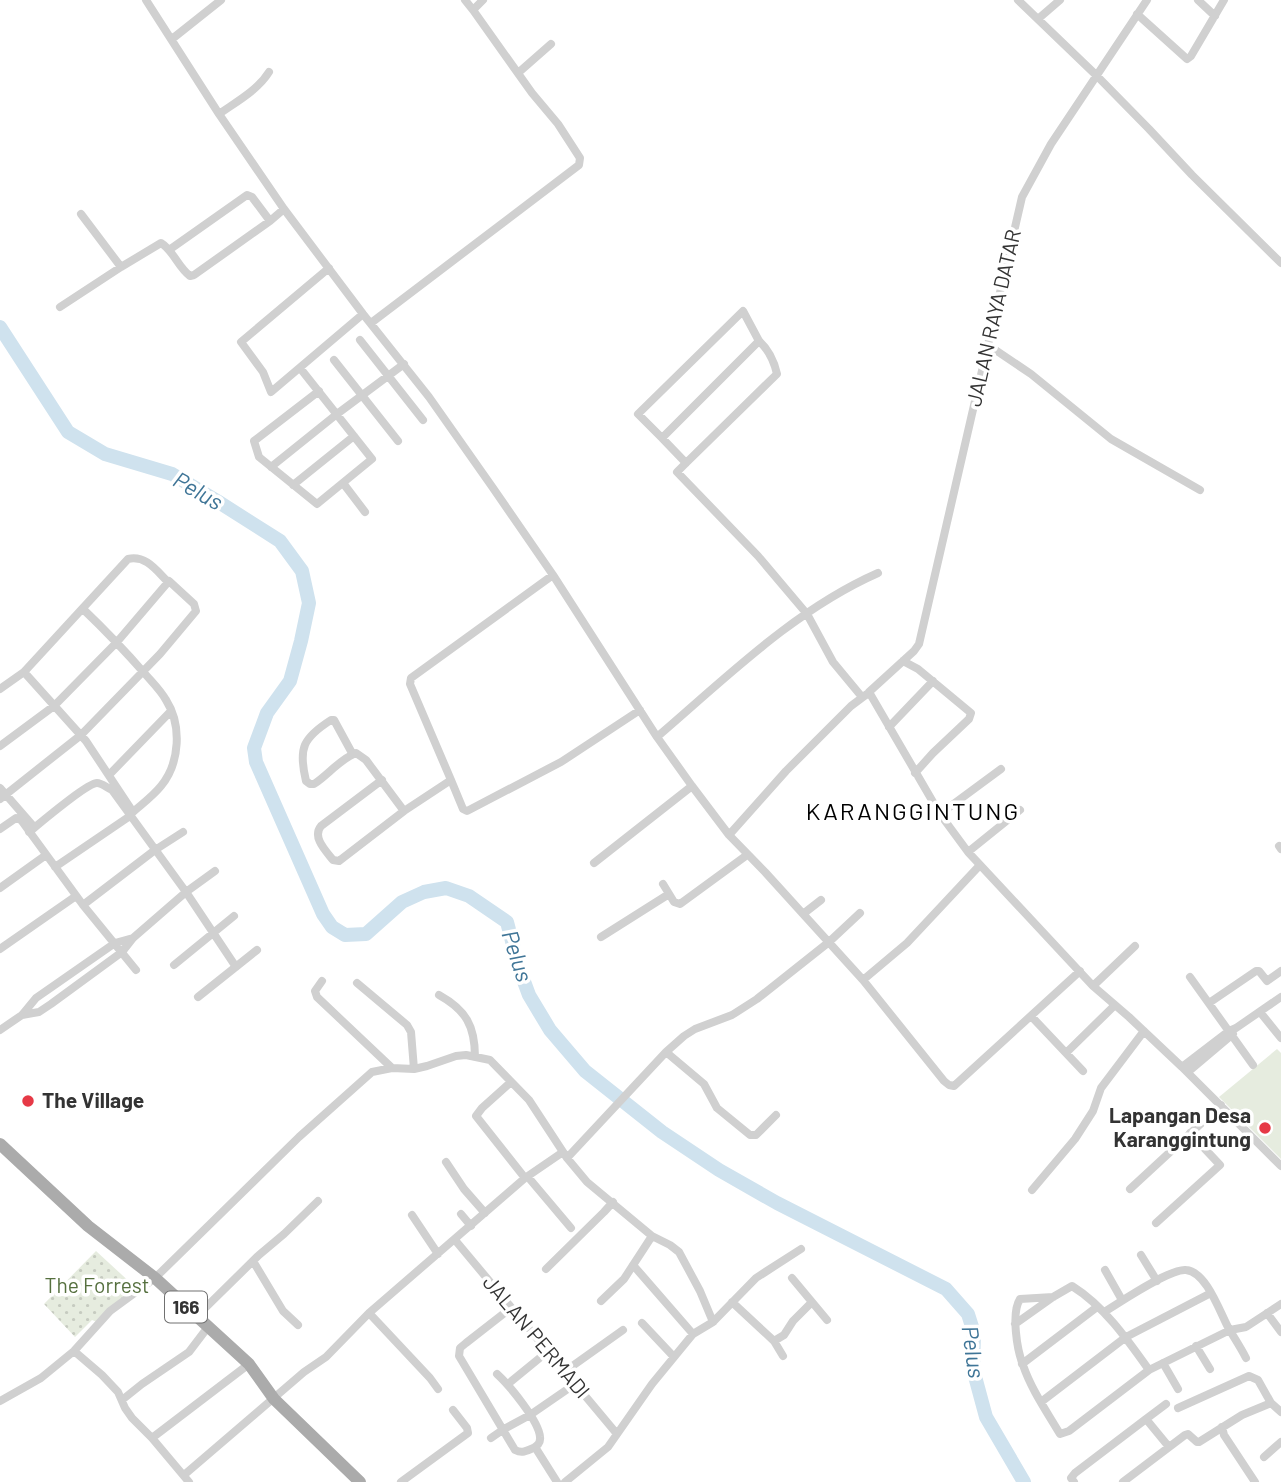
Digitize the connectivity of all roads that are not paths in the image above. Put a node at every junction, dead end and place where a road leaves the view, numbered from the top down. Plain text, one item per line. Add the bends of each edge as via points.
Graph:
1 (146, 0) edge
2 (221, 0) edge
3 (465, 0) edge
4 (483, 0) edge
5 (1018, 0) edge
6 (1060, 0) edge
7 (1147, 0) edge
8 (1198, 0) edge
9 (1223, 0) edge
10 (473, 10) junction
11 (1137, 14) junction
12 (1215, 16) junction
13 (1038, 19) junction
14 (172, 39) junction
15 (551, 44) dead end
16 (269, 72) dead end
17 (518, 73) junction
18 (1096, 75) junction
19 (219, 114) junction
20 (284, 209) junction
21 (81, 214) dead end
22 (270, 221) junction
23 (169, 250) junction
24 (1281, 263) edge
25 (121, 267) junction
26 (329, 268) junction
27 (60, 307) dead end
28 (363, 314) junction
29 (371, 323) junction
30 (360, 340) dead end
31 (760, 341) junction
32 (988, 345) junction
33 (334, 360) dead end
34 (404, 364) junction
35 (300, 368) junction
36 (388, 376) junction
37 (319, 391) junction
38 (362, 396) junction
39 (337, 414) junction
40 (423, 420) dead end
41 (354, 436) junction
42 (662, 438) junction
43 (398, 441) dead end
44 (686, 463) junction
45 (271, 467) junction
46 (343, 483) junction
47 (293, 485) junction
48 (1200, 490) dead end
49 (365, 512) dead end
50 (878, 573) dead end
51 (553, 575) junction
52 (168, 582) junction
53 (83, 609) junction
54 (807, 614) junction
55 (117, 642) junction
56 (903, 661) junction
57 (143, 671) junction
58 (24, 672) junction
59 (933, 681) junction
60 (0, 689) edge
61 (866, 695) junction
62 (54, 706) junction
63 (171, 710) junction
64 (640, 710) junction
65 (889, 727) junction
66 (81, 735) junction
67 (657, 737) junction
68 (0, 746) edge
69 (352, 753) junction
70 (1001, 769) dead end
71 (915, 773) junction
72 (109, 775) junction
73 (382, 780) junction
74 (451, 780) junction
75 (692, 786) junction
76 (2, 794) edge
77 (1020, 810) dead end
78 (404, 811) junction
79 (132, 814) junction
80 (940, 814) junction
81 (0, 829) edge
82 (32, 830) junction
83 (183, 832) dead end
84 (729, 835) junction
85 (157, 850) junction
86 (968, 852) junction
87 (46, 855) junction
88 (747, 855) junction
89 (594, 863) dead end
90 (980, 865) junction
91 (55, 867) junction
92 (215, 871) dead end
93 (663, 884) dead end
94 (0, 888) edge
95 (186, 892) junction
96 (669, 894) junction
97 (76, 896) junction
98 (821, 900) dead end
99 (83, 905) junction
100 (860, 913) dead end
101 (803, 914) junction
102 (234, 916) dead end
103 (213, 934) junction
104 (601, 937) dead end
105 (133, 938) junction
106 (829, 942) junction
107 (114, 943) junction
108 (1135, 946) dead end
109 (0, 949) edge
110 (257, 950) dead end
111 (122, 952) junction
112 (174, 965) dead end
113 (236, 967) junction
114 (136, 970) dead end
115 (1080, 971) junction
116 (1281, 971) edge
117 (1191, 977) dead end
118 (863, 979) junction
119 (322, 981) dead end
120 (357, 984) dead end
121 (1093, 986) junction
122 (40, 995) junction
123 (439, 995) dead end
124 (198, 997) dead end
125 (1281, 997) edge
126 (1209, 1003) junction
127 (1115, 1004) junction
128 (48, 1006) junction
129 (1260, 1012) junction
130 (22, 1015) junction
131 (1031, 1016) junction
132 (0, 1030) edge
133 (1144, 1031) junction
134 (1232, 1032) junction
135 (1281, 1038) edge
136 (666, 1052) junction
137 (1066, 1053) junction
138 (475, 1057) junction
139 (1253, 1065) dead end
140 (392, 1068) junction
141 (414, 1069) junction
142 (1185, 1069) junction
143 (1083, 1071) dead end
144 (511, 1082) junction
145 (1221, 1105) junction
146 (776, 1115) dead end
147 (1190, 1133) junction
148 (0, 1144) edge
149 (565, 1155) junction
150 (446, 1162) dead end
151 (1281, 1166) edge
152 (527, 1178) junction
153 (1130, 1189) dead end
154 (1032, 1190) dead end
155 (317, 1201) dead end
156 (608, 1208) junction
157 (485, 1213) junction
158 (461, 1214) dead end
159 (412, 1215) dead end
160 (1156, 1223) dead end
161 (471, 1226) junction
162 (571, 1228) dead end
163 (650, 1239) junction
164 (455, 1240) junction
165 (801, 1249) dead end
166 (438, 1254) junction
167 (1142, 1255) dead end
168 (253, 1261) junction
169 (634, 1265) junction
170 (546, 1269) dead end
171 (1105, 1270) dead end
172 (155, 1278) junction
173 (792, 1278) dead end
174 (1157, 1280) junction
175 (1212, 1293) junction
176 (1053, 1297) junction
177 (1122, 1300) junction
178 (601, 1301) dead end
179 (732, 1302) junction
180 (812, 1302) junction
181 (1281, 1304) edge
182 (511, 1308) junction
183 (1100, 1310) junction
184 (369, 1313) junction
185 (1268, 1313) junction
186 (197, 1316) junction
187 (827, 1320) dead end
188 (713, 1322) junction
189 (642, 1323) dead end
190 (1015, 1324) junction
191 (298, 1325) dead end
192 (208, 1327) junction
193 (623, 1330) dead end
194 (1230, 1330) junction
195 (1281, 1332) edge
196 (693, 1335) junction
197 (1126, 1337) junction
198 (774, 1341) junction
199 (1196, 1346) junction
200 (74, 1351) junction
201 (547, 1352) junction
202 (783, 1356) dead end
203 (674, 1357) junction
204 (1246, 1358) dead end
205 (1163, 1363) junction
206 (249, 1364) junction
207 (1022, 1364) junction
208 (1210, 1369) dead end
209 (1149, 1370) junction
210 (564, 1372) junction
211 (497, 1374) dead end
212 (508, 1384) junction
213 (575, 1384) junction
214 (438, 1389) dead end
215 (1178, 1389) dead end
216 (274, 1399) junction
217 (122, 1400) junction
218 (0, 1401) edge
219 (1041, 1402) junction
220 (1271, 1403) junction
221 (1166, 1404) dead end
222 (1178, 1408) dead end
223 (453, 1410) dead end
224 (1281, 1412) edge
225 (530, 1415) junction
226 (1146, 1419) junction
227 (1222, 1427) junction
228 (504, 1429) junction
229 (617, 1434) junction
230 (152, 1438) junction
231 (491, 1438) dead end
232 (1281, 1442) edge
233 (535, 1447) junction
234 (1169, 1447) junction
235 (1264, 1457) dead end
236 (186, 1479) edge
237 (360, 1482) edge
238 (401, 1482) edge
239 (557, 1482) edge
240 (565, 1482) edge
241 (1074, 1482) edge
242 (1123, 1482) edge
243 (1255, 1482) edge

1 - 14 street
2 - 14 street
3 - 10 street
4 - 10 street
5 - 13 street
6 - 13 street
7 - 11 street, JALAN RAYA DATAR
8 - 12 street
9 - 12 street
10 - 17 street
11 - 12 street via 1187,59
11 - 18 street, JALAN RAYA DATAR
13 - 18 street
14 - 19 street
15 - 17 street
16 - 19 street
17 - 29 street via 558,124 580,158 579,165
18 - 24 street
18 - 32 street, JALAN RAYA DATAR via 1022,197
19 - 20 street
20 - 22 street
20 - 26 street
21 - 25 street
22 - 23 street via 247,195
22 - 23 street via 191,276
23 - 25 street via 161,243
25 - 27 street
26 - 28 street
26 - 35 street via 241,342 271,392
28 - 29 street
28 - 35 street
29 - 34 street
30 - 36 street
31 - 42 street
31 - 42 street via 743,311 638,414
31 - 44 street via 777,374
32 - 48 street via 1111,439
32 - 56 street, JALAN RAYA DATAR via 919,643
33 - 38 street
34 - 36 street
34 - 51 street
35 - 37 street
36 - 38 street
36 - 40 street
37 - 39 street
37 - 45 street via 254,441 258,457
38 - 39 street
38 - 43 street
39 - 41 street
39 - 45 street
41 - 46 street via 372,460
41 - 47 street
42 - 44 street
44 - 54 street via 677,472
45 - 47 street
46 - 47 street via 317,504
46 - 49 street
50 - 54 street
51 - 64 street
51 - 74 street via 411,678
52 - 53 street via 144,559 128,559
52 - 55 street
52 - 57 street via 197,608
53 - 55 street
53 - 58 street
54 - 61 street via 832,663
54 - 67 street
55 - 57 street
55 - 62 street
56 - 59 street
56 - 61 street, JALAN RAYA DATAR
57 - 63 street
57 - 66 street
58 - 60 street
58 - 62 street
59 - 65 street
59 - 71 street via 971,715
61 - 65 street
61 - 84 street, JALAN RAYA DATAR via 786,771
62 - 66 street
62 - 68 street
63 - 72 street
63 - 79 street via 177,732 173,763 161,787
64 - 67 street
64 - 74 street via 561,762 470,810 463,809
65 - 71 street
66 - 72 street
66 - 76 street
67 - 75 street
69 - 69 street via 331,720 304,745 306,780 314,784
69 - 73 street via 366,760
70 - 80 street
71 - 80 street
72 - 79 street
73 - 78 street
73 - 78 street via 317,830 330,858 340,861
74 - 78 street
75 - 84 street
75 - 89 street
76 - 82 street
77 - 86 street
79 - 82 street via 111,790 96,783
79 - 85 street
79 - 91 street
80 - 86 street
81 - 82 street via 18,818
82 - 87 street
83 - 85 street
84 - 88 street
85 - 95 street
85 - 99 street
86 - 90 street
87 - 91 street
87 - 94 street
88 - 96 street via 680,904
88 - 101 street
90 - 115 street
90 - 118 street via 907,943
91 - 97 street
92 - 95 street
93 - 96 street
95 - 103 street
95 - 105 street
96 - 104 street
97 - 99 street
97 - 109 street
98 - 101 street
99 - 107 street
100 - 106 street
101 - 106 street
102 - 103 street
103 - 112 street
103 - 113 street
105 - 107 street
105 - 111 street
106 - 118 street
106 - 136 street via 757,999 732,1015 695,1029
107 - 111 street
107 - 122 street
108 - 121 street
110 - 113 street
111 - 114 street
111 - 128 street
113 - 124 street
115 - 121 street
115 - 131 street
116 - 126 street via 1267,981 1256,971
117 - 126 street
118 - 131 street via 949,1086
119 - 140 street via 315,991 317,997
120 - 141 street via 407,1026
121 - 127 street
122 - 128 street
122 - 130 street
123 - 138 street via 462,1011
125 - 129 street
126 - 134 street
127 - 133 street
127 - 137 street
128 - 130 street
129 - 134 street
129 - 135 street
130 - 132 street
131 - 137 street
133 - 142 street
133 - 154 street via 1101,1088 1075,1139
134 - 139 street
134 - 142 street
136 - 146 street via 704,1084 722,1113 750,1135 756,1135
136 - 149 street
137 - 143 street
138 - 141 street via 456,1056
138 - 144 street via 490,1060
140 - 141 street
140 - 172 street via 372,1072
142 - 145 street
144 - 149 street via 529,1100
144 - 152 street via 476,1117
145 - 147 street
145 - 151 street
147 - 153 street
147 - 160 street via 1220,1165
148 - 172 main road, 166 via 88,1226
149 - 152 street
149 - 156 street
150 - 157 street
152 - 157 street
152 - 162 street
155 - 168 street
156 - 163 street
156 - 170 street
157 - 161 street
158 - 161 street
159 - 166 street
161 - 164 street
163 - 169 street
163 - 188 street via 679,1252
164 - 166 street
164 - 182 street, JALAN PERMADI
165 - 179 street via 756,1278
166 - 184 street
167 - 174 street
168 - 186 street
168 - 191 street via 282,1311
169 - 178 street
169 - 196 street
171 - 177 street
172 - 186 main road, 166
172 - 200 street via 110,1311
173 - 180 street
174 - 175 street via 1188,1270
174 - 177 street
175 - 194 street
175 - 197 street
176 - 183 street via 1072,1286
176 - 190 street
176 - 190 street via 1020,1299
177 - 183 street
179 - 188 street
179 - 198 street
180 - 187 street
180 - 198 street
181 - 185 street
182 - 201 street, JALAN PERMADI
182 - 228 street via 458,1352
183 - 197 street
183 - 207 street
184 - 214 street
184 - 216 street via 326,1357
185 - 194 street via 1246,1327
185 - 195 street
186 - 192 main road, 166
188 - 196 street
189 - 203 street
190 - 207 street
192 - 206 main road, 166
192 - 217 street via 189,1352
193 - 210 street
194 - 199 street
194 - 204 street
196 - 203 street
197 - 209 street
197 - 219 street
198 - 202 street
199 - 205 street
199 - 208 street
200 - 217 street
200 - 218 street via 41,1378
201 - 210 street, JALAN PERMADI
201 - 212 street
203 - 229 street
205 - 209 street
205 - 215 street
206 - 216 main road, 166
206 - 230 street
207 - 219 street
209 - 219 street via 1063,1434
210 - 213 street, JALAN PERMADI
211 - 212 street
212 - 225 street
213 - 225 street
213 - 229 street, JALAN PERMADI
216 - 236 street
216 - 237 main road, 166
217 - 230 street
220 - 222 street via 1258,1380 1249,1376
220 - 224 street
220 - 227 street
221 - 226 street
223 - 238 street via 468,1433
225 - 228 street
225 - 233 street via 540,1436
226 - 234 street
226 - 241 street via 1075,1473
227 - 234 street via 1199,1442 1188,1434
227 - 243 street
228 - 231 street
228 - 233 street via 515,1450
229 - 240 street via 605,1451
230 - 236 street
232 - 235 street
233 - 239 street
234 - 242 street

